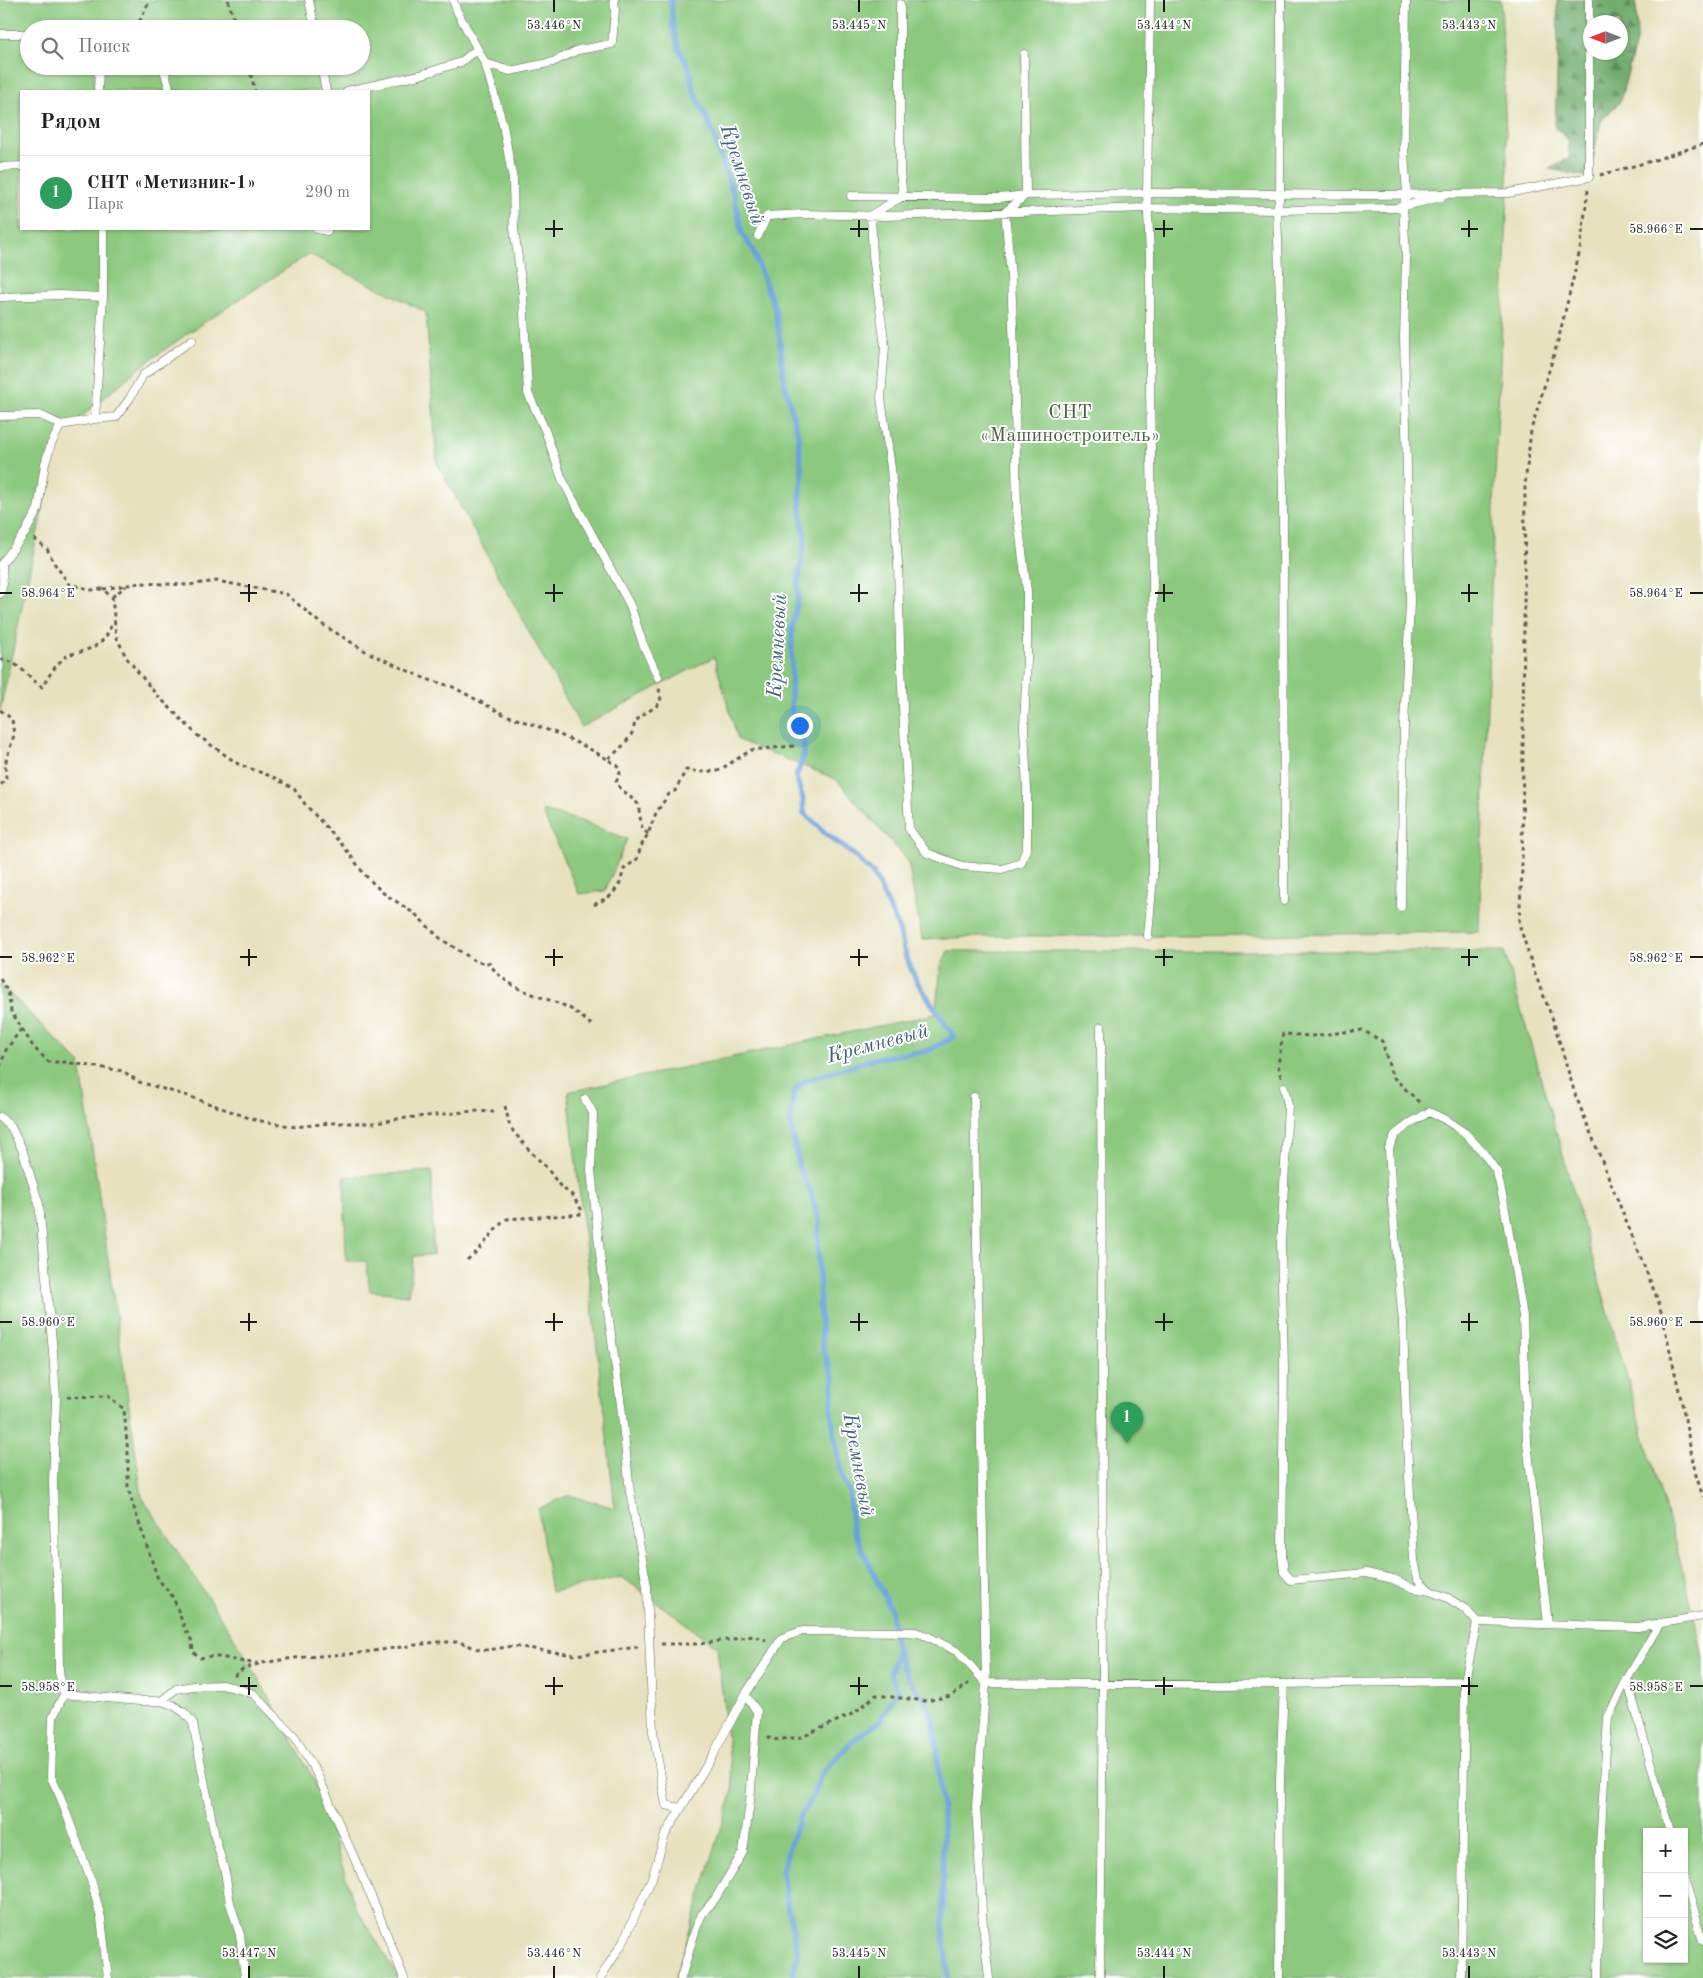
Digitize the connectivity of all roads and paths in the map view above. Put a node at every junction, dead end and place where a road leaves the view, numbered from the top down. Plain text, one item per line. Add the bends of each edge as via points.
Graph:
1 (150, 0) edge
2 (228, 0) edge
3 (309, 0) edge
4 (453, 0) edge
5 (614, 0) edge
6 (1150, 0) edge
7 (1281, 0) edge
8 (1406, 0) edge
9 (1589, 0) edge
10 (900, 4) dead end
11 (140, 20) edge
12 (234, 20) edge
13 (313, 20) edge
14 (0, 34) edge
15 (20, 34) edge
16 (477, 49) junction
17 (1024, 54) dead end
18 (485, 63) junction
19 (99, 75) edge
20 (166, 75) edge
21 (251, 75) edge
22 (323, 75) edge
23 (98, 90) edge
24 (170, 90) edge
25 (255, 90) edge
26 (326, 90) edge
27 (352, 90) edge
28 (1703, 144) edge
29 (20, 166) edge
30 (0, 167) edge
31 (1589, 178) junction
32 (1146, 194) junction
33 (1280, 194) junction
34 (1407, 194) junction
35 (1453, 194) junction
36 (1026, 195) junction
37 (851, 196) dead end
38 (903, 196) junction
39 (1404, 206) junction
40 (1147, 208) junction
41 (1277, 210) junction
42 (1005, 212) junction
43 (871, 215) junction
44 (103, 230) edge
45 (758, 236) dead end
46 (0, 297) edge
47 (102, 297) junction
48 (192, 340) dead end
49 (0, 416) edge
50 (95, 420) junction
51 (61, 425) junction
52 (25, 533) junction
53 (1, 566) edge
54 (127, 585) junction
55 (102, 589) junction
56 (0, 594) edge
57 (112, 597) junction
58 (113, 619) junction
59 (0, 659) edge
60 (658, 677) joint
61 (0, 710) edge
62 (794, 746) dead end
63 (607, 759) junction
64 (0, 786) edge
65 (648, 834) junction
66 (1284, 901) dead end
67 (594, 905) dead end
68 (1401, 907) dead end
69 (1148, 936) dead end
70 (0, 979) edge
71 (594, 1027) dead end
72 (1101, 1027) dead end
73 (22, 1028) junction
74 (0, 1067) edge
75 (1284, 1087) joint
76 (974, 1097) dead end
77 (585, 1099) dead end
78 (505, 1106) dead end
79 (494, 1112) dead end
80 (1429, 1112) junction
81 (0, 1117) edge
82 (584, 1214) junction
83 (596, 1215) junction
84 (467, 1260) dead end
85 (56, 1398) junction
86 (1703, 1496) edge
87 (1430, 1591) junction
88 (1703, 1616) edge
89 (1477, 1622) junction
90 (1660, 1623) junction
91 (1548, 1624) junction
92 (782, 1638) junction
93 (649, 1646) junction
94 (262, 1664) junction
95 (978, 1676) junction
96 (1627, 1679) junction
97 (1464, 1681) junction
98 (1103, 1683) junction
99 (986, 1684) junction
100 (1284, 1684) junction
101 (222, 1685) junction
102 (64, 1694) junction
103 (745, 1695) junction
104 (160, 1701) junction
105 (756, 1725) junction
106 (680, 1808) junction
107 (1669, 1828) edge
108 (1688, 1891) edge
109 (1703, 1940) edge
110 (108, 1978) edge
111 (245, 1978) edge
112 (404, 1978) edge
113 (600, 1978) edge
114 (681, 1978) edge
115 (989, 1978) edge
116 (1100, 1978) edge
117 (1280, 1978) edge
118 (1461, 1978) edge
119 (1598, 1978) edge

1 - 11 path
2 - 12 path
3 - 13 lane
4 - 16 lane
5 - 18 lane via 612,44 578,50 553,62 510,70
6 - 32 lane
7 - 33 lane
8 - 34 lane via 1404,153
9 - 31 lane
10 - 38 lane via 900,173
14 - 15 lane
16 - 18 lane
16 - 27 lane via 461,62
17 - 36 lane
18 - 60 lane via 503,125 513,180 528,393 562,479 630,605
19 - 23 lane
20 - 24 lane
21 - 25 path
22 - 26 lane
28 - 31 path
29 - 30 lane
31 - 35 lane via 1508,193
31 - 86 path via 1580,250 1558,341 1531,430 1525,485 1520,924 1575,1094 1659,1303
32 - 33 lane
32 - 36 lane
32 - 40 lane
33 - 34 lane
33 - 41 lane
34 - 35 lane
34 - 39 lane
35 - 39 lane
36 - 38 lane via 999,198
36 - 42 lane
37 - 38 lane
38 - 43 lane
39 - 41 lane
39 - 68 lane via 1410,604
40 - 41 lane
40 - 42 lane
40 - 69 lane via 1154,650 1153,876
41 - 66 lane via 1283,486
42 - 43 lane
42 - 43 lane via 1011,276 1017,512 1027,590 1024,727 1027,847 1021,863 1002,869 962,866 926,853 909,829 898,562 891,468 881,398 885,348
43 - 45 lane via 767,216
44 - 47 lane
46 - 47 lane
47 - 50 lane
48 - 50 lane via 142,375 116,417
49 - 51 lane via 40,415
50 - 51 lane
51 - 52 lane via 45,464 38,509
52 - 53 lane
52 - 55 path via 47,549 69,584
53 - 56 lane via 3,584
54 - 55 path
54 - 57 path
54 - 63 path via 188,585 217,581 286,594 320,623 366,652 426,679 454,687 503,714 556,733
55 - 57 path
57 - 58 path
58 - 59 path via 109,634 100,644 69,655 56,666 42,686 19,666
58 - 71 path via 116,636 126,657 155,693 197,735 238,764 294,788 382,892 415,914 441,939 477,962 489,962 495,972 512,986 566,1007
60 - 63 path via 661,701 635,722 632,733
61 - 64 path via 12,719 14,735 5,764 6,779
62 - 65 path via 751,750 718,771 686,770 675,791 669,794 656,813
63 - 65 path via 618,766 620,774 616,782 638,804 642,828
65 - 67 path via 637,859 624,869 612,895
70 - 73 path via 8,991 11,1011
72 - 98 lane
73 - 74 path via 6,1050
73 - 79 path via 34,1048 49,1062 123,1071 138,1082 255,1120 296,1127 377,1123 474,1111
75 - 80 path via 1278,1065 1283,1034 1312,1036 1362,1030 1382,1041 1392,1076
75 - 87 lane via 1288,1105 1281,1246 1284,1572 1291,1580 1366,1572
76 - 99 lane
77 - 83 lane via 593,1113 591,1170
78 - 82 path via 510,1127 560,1186 572,1195
80 - 87 lane via 1395,1135 1389,1148 1403,1323 1414,1560 1418,1578
80 - 91 lane via 1464,1133 1497,1172 1523,1316 1527,1442
81 - 85 lane via 11,1127 22,1150 39,1204
82 - 83 path
82 - 84 path via 507,1219
83 - 93 lane via 630,1492 647,1586
85 - 94 path via 108,1396 124,1409 128,1487 133,1505 158,1580 173,1597 194,1652 200,1658 210,1655 241,1663
85 - 102 lane via 53,1484 59,1672
87 - 89 lane via 1448,1598
88 - 90 lane
89 - 91 lane
89 - 97 lane
90 - 91 lane via 1638,1627
90 - 96 lane
92 - 93 path via 767,1640 754,1636 700,1644
92 - 95 lane via 802,1631 915,1632 958,1652
92 - 103 lane
93 - 94 path via 574,1655 513,1646 488,1650 459,1642 437,1642
93 - 106 lane via 653,1732 666,1805
94 - 101 path via 244,1668
95 - 99 lane
95 - 105 path via 951,1696 943,1698 926,1701 876,1695 854,1713 802,1737 772,1740
96 - 107 lane
96 - 119 lane via 1608,1717 1600,1846
97 - 100 lane
97 - 118 lane
98 - 99 lane
98 - 100 lane
98 - 116 lane
99 - 115 lane via 976,1806
100 - 117 lane via 1280,1779
101 - 104 lane via 176,1689
101 - 112 lane via 254,1694 295,1737 318,1776
102 - 104 lane
102 - 110 lane via 53,1717 51,1778 92,1883 101,1918
103 - 105 lane via 758,1711
103 - 106 lane
104 - 111 lane via 185,1713 198,1738 215,1837 240,1934
105 - 114 lane via 743,1852 715,1899 702,1914
106 - 113 lane via 665,1834 652,1878 622,1944
108 - 109 lane

